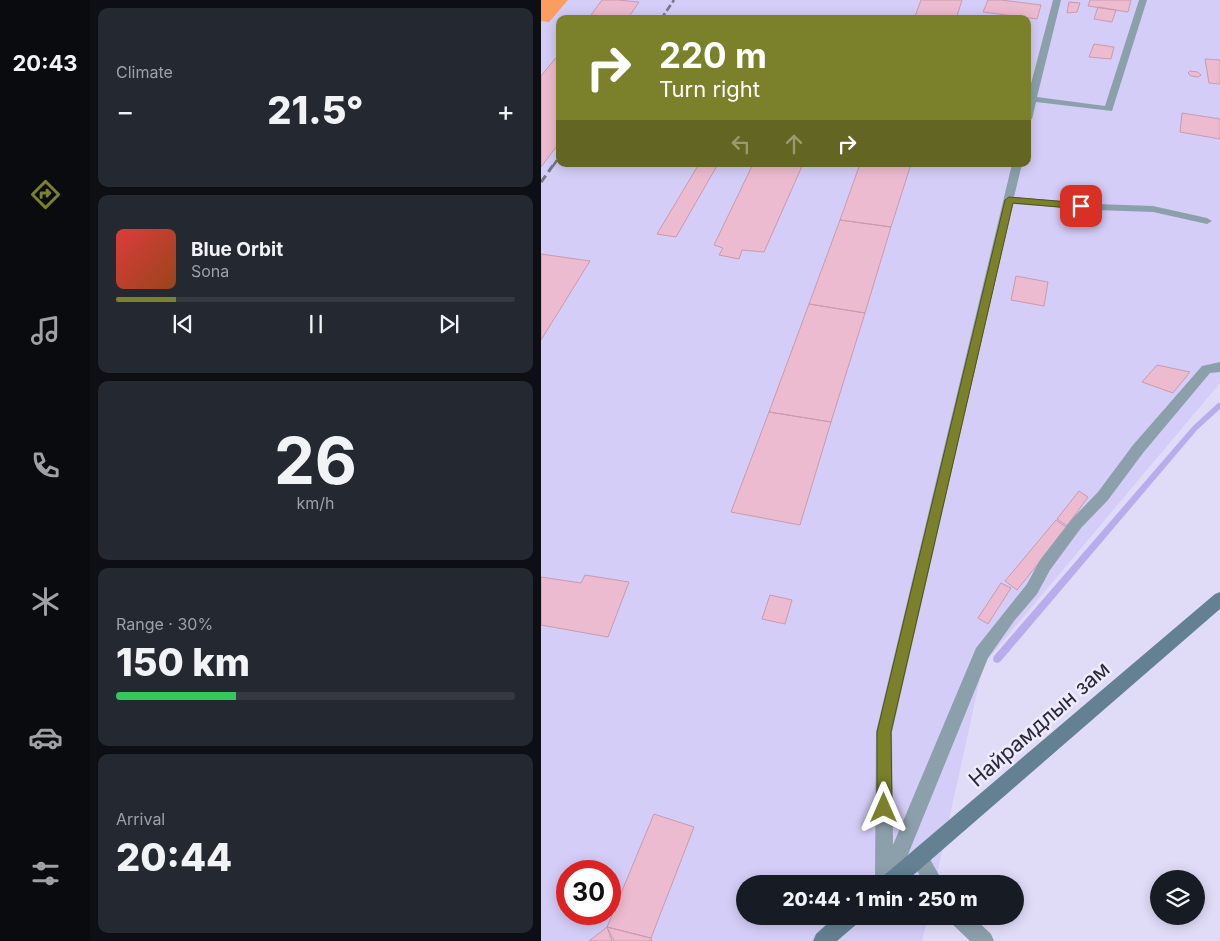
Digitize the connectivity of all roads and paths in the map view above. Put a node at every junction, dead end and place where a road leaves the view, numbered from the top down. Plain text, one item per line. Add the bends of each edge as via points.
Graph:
1 (1057, 0) edge
2 (1143, 0) edge
3 (1032, 98) junction
4 (1031, 102) edge
5 (1016, 167) edge
6 (1009, 200) junction
7 (1207, 221) dead end
8 (1220, 367) edge
9 (1220, 599) edge
10 (920, 858) junction
11 (886, 875) edge
12 (890, 875) edge
13 (898, 875) edge
14 (930, 875) edge
15 (841, 925) edge
16 (967, 925) edge
17 (823, 941) edge
18 (984, 941) edge

1 - 3 street
2 - 3 street via 1109,109
3 - 4 street
5 - 6 street
6 - 7 street via 1153,209
6 - 11 street via 884,732
8 - 12 street via 1206,369 1167,414 1103,496 1076,524 1045,565 1032,589 982,653
9 - 10 main road, Найрамдлын зам
10 - 13 main road, Найрамдлын зам
10 - 14 street
15 - 17 main road
16 - 18 street

